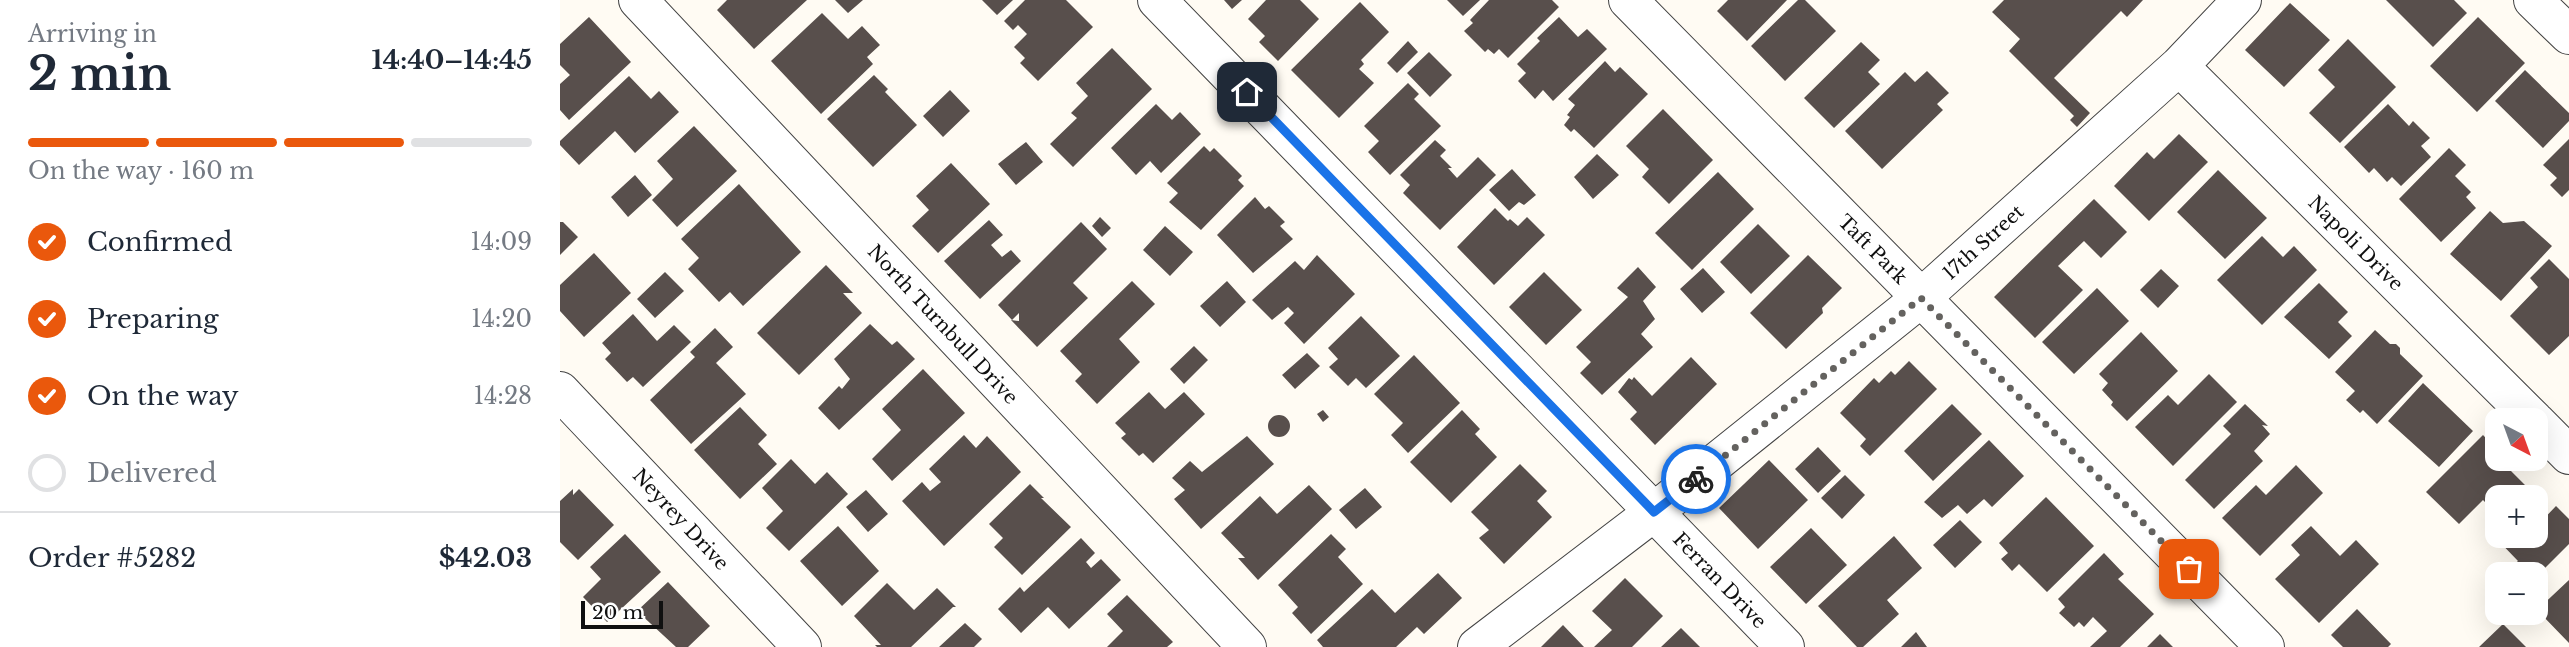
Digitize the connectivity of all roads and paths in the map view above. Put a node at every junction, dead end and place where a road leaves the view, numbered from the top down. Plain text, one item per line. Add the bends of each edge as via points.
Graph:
1 (638, 0) edge
2 (1157, 0) edge
3 (1628, 0) edge
4 (2242, 0) edge
5 (2533, 0) edge
6 (2569, 35) edge
7 (2179, 66) junction
8 (1921, 298) junction
9 (560, 391) edge
10 (2522, 408) edge
11 (2548, 434) edge
12 (2569, 455) edge
13 (1654, 512) junction
14 (790, 643) edge
15 (1247, 647) edge
16 (1477, 647) edge
17 (1785, 647) edge
18 (2265, 647) edge

1 - 15 street, North Turnbull Drive
2 - 13 street, Ferran Drive
3 - 8 street, Taft Park
4 - 7 street, 17th Street
5 - 6 street
7 - 8 street, 17th Street
7 - 10 street, Napoli Drive
8 - 13 street, 17th Street
8 - 18 street, Taft Park
9 - 14 street, Neyrey Drive
11 - 12 street, Napoli Drive
13 - 16 street, 17th Street
13 - 17 street, Ferran Drive

